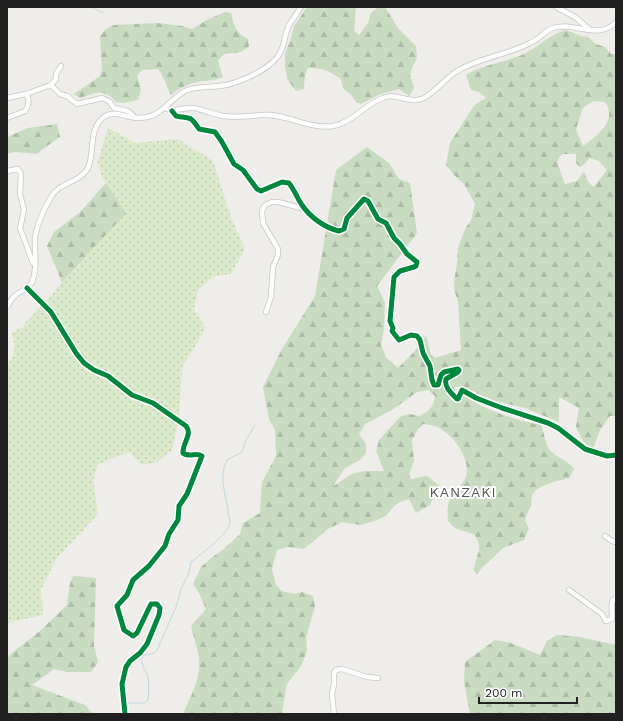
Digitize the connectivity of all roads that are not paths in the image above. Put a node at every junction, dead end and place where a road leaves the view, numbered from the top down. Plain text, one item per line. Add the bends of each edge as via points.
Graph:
1 (301, 7) edge
2 (556, 7) edge
3 (616, 22) edge
4 (590, 30) junction
5 (61, 66) dead end
6 (50, 86) junction
7 (26, 94) junction
8 (7, 98) edge
9 (164, 108) junction
10 (172, 111) junction
11 (7, 118) edge
12 (135, 118) junction
13 (7, 171) edge
14 (305, 209) junction
15 (35, 266) junction
16 (27, 288) junction
17 (7, 307) edge
18 (266, 312) dead end
19 (616, 455) edge
20 (605, 536) dead end
21 (616, 542) edge
22 (569, 590) dead end
23 (616, 599) edge
24 (378, 678) dead end
25 (125, 714) edge
26 (334, 714) edge

1 - 9 street via 288,26 281,52 273,63 234,84 187,90
2 - 4 street via 575,17
3 - 4 street via 603,30
4 - 10 street via 565,26 551,28 532,43 456,72 424,98 416,101 392,96 382,98 342,124 333,126 315,125 278,115 233,117 192,108
5 - 6 street
6 - 7 street
6 - 12 street via 77,104 106,99 114,108 127,110
7 - 8 street
7 - 11 street via 28,103 25,110
9 - 10 street
9 - 12 street via 150,116
10 - 14 street via 176,116 193,120 198,129 215,132 234,164 243,170 257,189 261,190 282,182 289,183
12 - 15 street via 110,114 99,122 87,170 56,190 40,220 35,235
13 - 15 street via 16,168 21,174 20,194 24,210 20,228
14 - 18 street via 272,202 265,205 262,211 263,224 278,249 273,267 271,297
14 - 19 street via 317,220 339,231 344,229 346,218 366,199 378,219 386,223 394,238 415,260 417,264 414,267 400,271 394,277 390,321 393,334 399,340 411,335 417,336 420,340 434,385 438,385 444,372 458,369 458,372 446,379 445,383 457,399 462,390 502,408 548,423 585,449 608,456
15 - 16 street via 33,280
16 - 17 street via 14,296
16 - 25 street via 51,312 84,363 108,376 132,395 153,403 186,426 189,432 182,449 183,454 202,456 187,494 178,506 178,520 165,546 149,566 133,580 127,595 117,606 124,630 133,636 137,633 151,604 157,604 160,608 147,644 126,668 122,684
20 - 21 street
22 - 23 street via 602,614 606,621 612,619 611,604
24 - 26 street via 342,668 336,670 332,694

